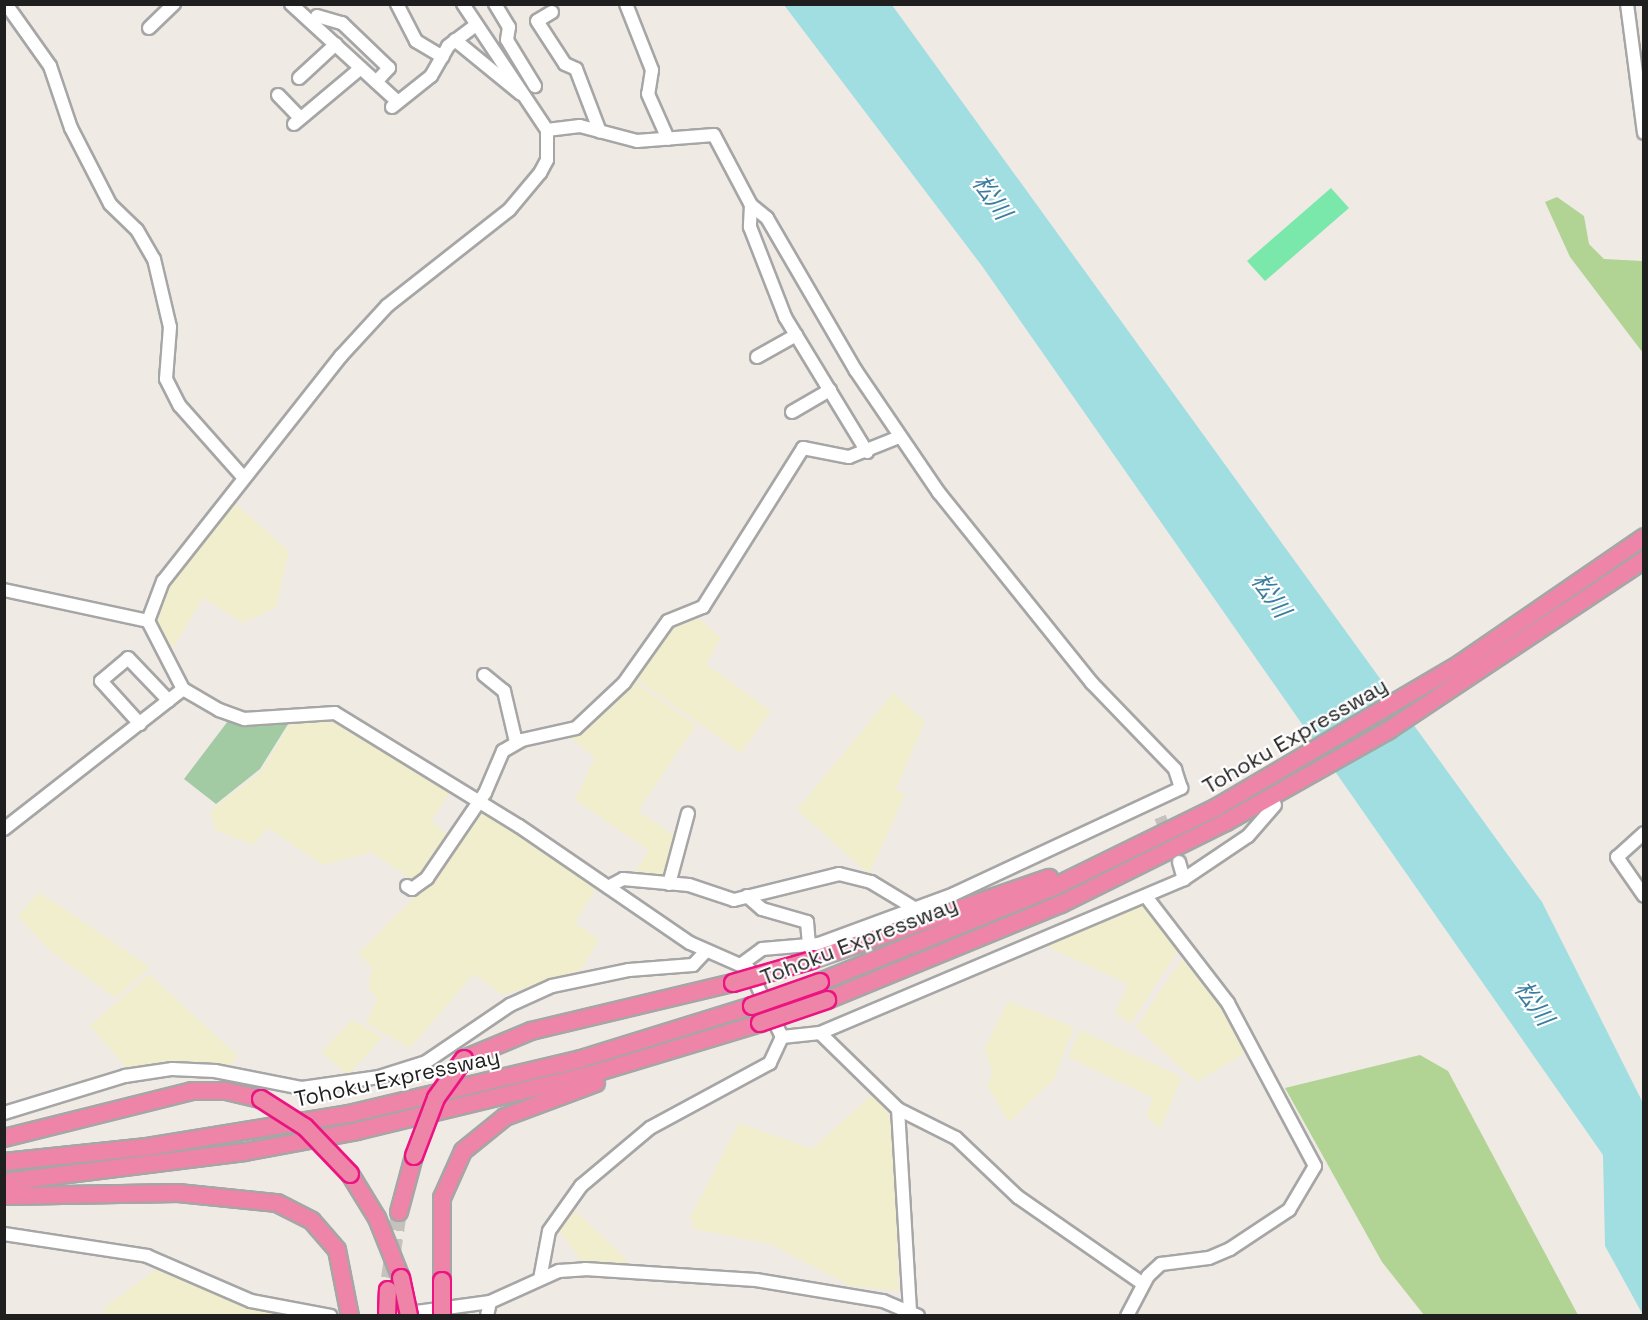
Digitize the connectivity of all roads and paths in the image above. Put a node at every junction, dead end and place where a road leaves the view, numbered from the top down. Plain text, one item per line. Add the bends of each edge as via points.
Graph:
1 (6, 4) edge
2 (174, 4) edge
3 (291, 4) edge
4 (310, 4) edge
5 (397, 4) edge
6 (464, 4) edge
7 (495, 4) edge
8 (626, 4) edge
9 (1627, 4) edge
10 (552, 12) dead end
11 (317, 22) junction
12 (476, 25) junction
13 (149, 28) dead end
14 (455, 40) junction
15 (336, 44) junction
16 (443, 57) junction
17 (361, 68) junction
18 (299, 78) dead end
19 (376, 82) junction
20 (535, 86) dead end
21 (278, 95) dead end
22 (527, 96) junction
23 (1642, 113) edge
24 (546, 130) junction
25 (600, 132) junction
26 (1644, 133) edge
27 (668, 139) junction
28 (751, 205) junction
29 (796, 335) junction
30 (757, 357) dead end
31 (830, 390) junction
32 (792, 412) dead end
33 (899, 437) junction
34 (867, 452) junction
35 (243, 477) junction
36 (1644, 537) edge
37 (1644, 560) edge
38 (4, 590) edge
39 (148, 621) junction
40 (483, 675) dead end
41 (183, 689) junction
42 (169, 701) junction
43 (140, 724) junction
44 (516, 742) junction
45 (479, 802) junction
46 (1154, 805) junction
47 (1275, 805) dead end
48 (688, 813) dead end
49 (1160, 817) tunnel mouth
50 (4, 830) edge
51 (1644, 833) edge
52 (1143, 844) junction
53 (1179, 862) tunnel mouth
54 (1184, 879) junction
55 (669, 884) junction
56 (407, 886) dead end
57 (608, 886) junction
58 (747, 896) junction
59 (1644, 896) edge
60 (1147, 898) junction
61 (916, 909) junction
62 (706, 951) junction
63 (811, 953) junction
64 (743, 963) junction
65 (754, 1025) junction
66 (820, 1033) junction
67 (782, 1037) junction
68 (898, 1108) junction
69 (4, 1113) edge
70 (4, 1138) edge
71 (4, 1162) edge
72 (4, 1182) edge
73 (4, 1196) edge
74 (399, 1212) tunnel mouth
75 (4, 1234) edge
76 (540, 1279) junction
77 (393, 1282) junction
78 (1143, 1284) junction
79 (490, 1302) junction
80 (914, 1312) edge
81 (296, 1313) edge
82 (332, 1316) edge
83 (350, 1316) edge
84 (387, 1316) edge
85 (408, 1316) edge
86 (442, 1316) edge
87 (487, 1316) edge
88 (1127, 1316) edge

1 - 35 street via 50,66 71,128 110,204 137,230 154,259 170,327 166,379 180,406
2 - 13 street
3 - 11 street
4 - 11 street
5 - 16 street via 416,41
6 - 12 street
7 - 20 street via 509,27 507,40
8 - 27 street via 652,70 648,94
9 - 23 street
10 - 25 street via 537,21 565,64 576,69
11 - 15 street
11 - 19 street via 342,23 389,68
12 - 14 street
12 - 22 street
14 - 16 street
14 - 22 street
15 - 17 street
15 - 18 street
16 - 19 street via 431,76 394,105
17 - 19 street
17 - 21 street via 297,121
22 - 24 street
23 - 26 street
24 - 25 street via 580,126
24 - 35 street via 547,160 532,185 387,306
25 - 27 street via 637,141
27 - 28 street via 714,135
28 - 29 street via 750,227
28 - 33 street via 766,218
29 - 30 street
29 - 31 street
31 - 32 street
31 - 34 street
33 - 34 street
33 - 46 street via 1019,596 1178,773 1178,792
34 - 44 street via 849,457 803,448 698,612 668,621 624,683 576,728
35 - 39 street via 163,580
36 - 52 highway, Tohoku Expressway via 1377,716 1217,807
37 - 65 highway, Tohoku Expressway, bridge via 1573,611 1389,730 1226,822 1061,904 827,1000
38 - 39 street
39 - 41 street
40 - 44 street via 504,691
41 - 42 street
41 - 45 street via 244,718 335,713
42 - 43 street
42 - 43 street via 128,658 101,681
43 - 50 street
44 - 45 street via 495,760
45 - 56 street via 427,878 412,889
45 - 57 street
46 - 49 street
46 - 61 street
47 - 54 street via 1248,836
48 - 55 street
51 - 59 street via 1617,857
52 - 63 highway
52 - 71 highway, Tohoku Expressway, bridge via 964,926 819,982 580,1059 349,1114 147,1147
53 - 54 street
54 - 60 street
55 - 57 street via 623,879
55 - 58 street via 701,887 734,900
57 - 62 street
58 - 61 street via 809,886 839,874 872,882
58 - 63 street via 762,909 807,922
60 - 66 street
60 - 78 street via 1228,1003 1315,1166 1289,1210 1220,1255 1161,1263
61 - 63 street
62 - 64 street
62 - 69 street via 693,965 628,970 552,986 510,1005 426,1062 379,1077 302,1088 215,1071 172,1069 125,1076
63 - 64 street via 762,949
63 - 74 highway, bridge via 733,983 531,1030 464,1059 436,1098 414,1156
64 - 67 street
65 - 72 highway, Tohoku Expressway via 585,1076 357,1131 192,1160
65 - 86 highway, bridge via 518,1112 483,1130 463,1151 444,1188
66 - 67 street
66 - 68 street
67 - 76 street via 770,1063 650,1128 581,1186 549,1231
68 - 78 street via 956,1138 1018,1197
68 - 80 street
70 - 77 highway, bridge via 192,1092 226,1091 261,1099 305,1127 350,1174 377,1218
73 - 83 highway via 178,1193 270,1201 302,1214 329,1239 348,1291
75 - 81 street via 154,1258 251,1301
76 - 79 street
76 - 80 street via 585,1269 717,1275
77 - 84 highway, bridge
77 - 85 highway, bridge
78 - 88 street
79 - 84 street
79 - 87 street
81 - 82 street

